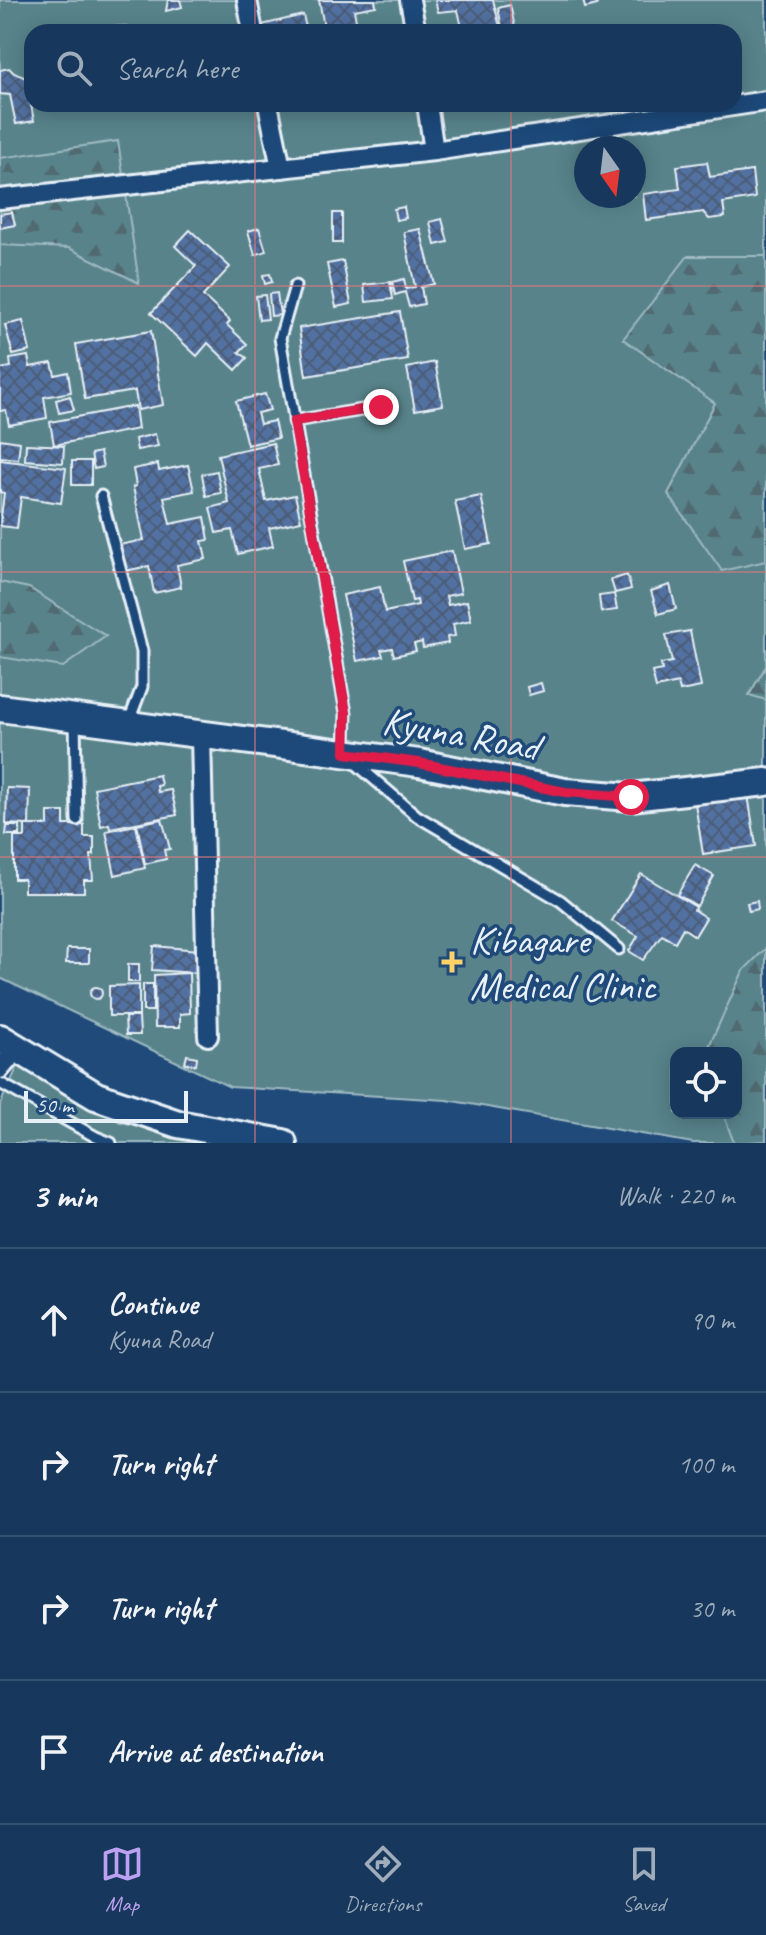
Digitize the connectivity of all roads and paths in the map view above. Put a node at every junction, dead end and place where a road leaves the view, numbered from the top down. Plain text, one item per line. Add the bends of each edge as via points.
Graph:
1 (247, 0) edge
2 (410, 0) edge
3 (252, 24) edge
4 (414, 24) edge
5 (766, 101) edge
6 (742, 105) edge
7 (270, 112) edge
8 (428, 112) edge
9 (693, 112) edge
10 (434, 151) junction
11 (281, 168) junction
12 (0, 199) edge
13 (295, 286) dead end
14 (381, 407) dead end
15 (294, 421) junction
16 (101, 496) dead end
17 (0, 708) edge
18 (75, 718) junction
19 (127, 726) junction
20 (201, 736) junction
21 (345, 753) junction
22 (766, 782) edge
23 (77, 820) dead end
24 (619, 949) dead end
25 (208, 1036) dead end
26 (5, 1053) edge
27 (0, 1083) edge
28 (111, 1143) edge
29 (283, 1143) edge

1 - 3 street
2 - 4 street
5 - 6 street
7 - 11 street
8 - 10 street
9 - 10 street
10 - 11 street
11 - 12 street
13 - 15 lane via 280,338
14 - 15 lane
15 - 21 lane via 346,713
16 - 19 lane via 142,651 142,687
17 - 18 main road, Kyuna Road
18 - 19 main road, Kyuna Road
18 - 23 lane
19 - 20 main road, Kyuna Road
20 - 21 main road, Kyuna Road
20 - 25 street
21 - 22 main road, Kyuna Road via 565,792 631,797
21 - 24 lane via 417,816 561,901
26 - 29 main road via 96,1096 178,1124
27 - 28 lane

